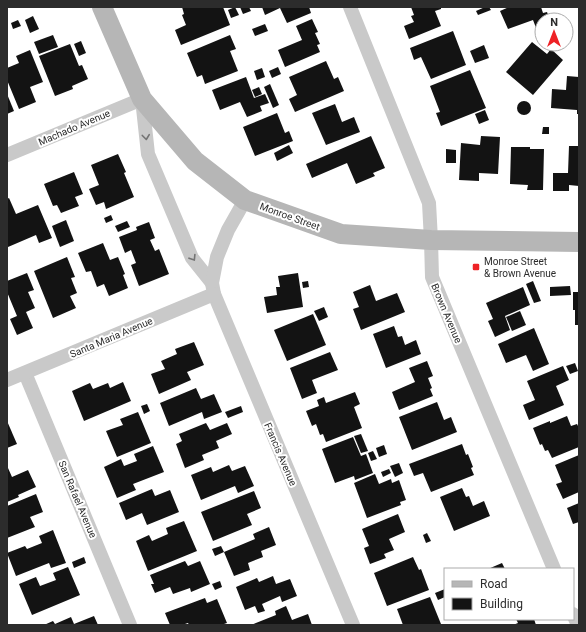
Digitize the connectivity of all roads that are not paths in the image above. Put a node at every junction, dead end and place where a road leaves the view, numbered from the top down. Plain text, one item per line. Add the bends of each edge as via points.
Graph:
1 (102, 7) edge
2 (350, 7) edge
3 (142, 99) junction
4 (7, 155) edge
5 (246, 200) junction
6 (431, 240) junction
7 (579, 242) edge
8 (213, 288) junction
9 (25, 373) junction
10 (7, 380) edge
11 (554, 568) edge
12 (130, 625) edge
13 (353, 625) edge

1 - 3 main road, Monroe Street
2 - 6 street, Brown Avenue via 429,203
3 - 4 street, Machado Avenue
3 - 5 main road, Monroe Street via 195,161
3 -> 8 street, Francis Avenue via 148,154 192,258
5 - 6 main road, Monroe Street via 341,234
5 - 8 street via 228,230 217,257
6 - 7 main road, Monroe Street
6 - 11 street, Brown Avenue via 432,277
8 - 9 street, Santa Maria Avenue
8 - 13 street, Francis Avenue
9 - 10 street, Santa Maria Avenue
9 - 12 street, San Rafael Avenue

